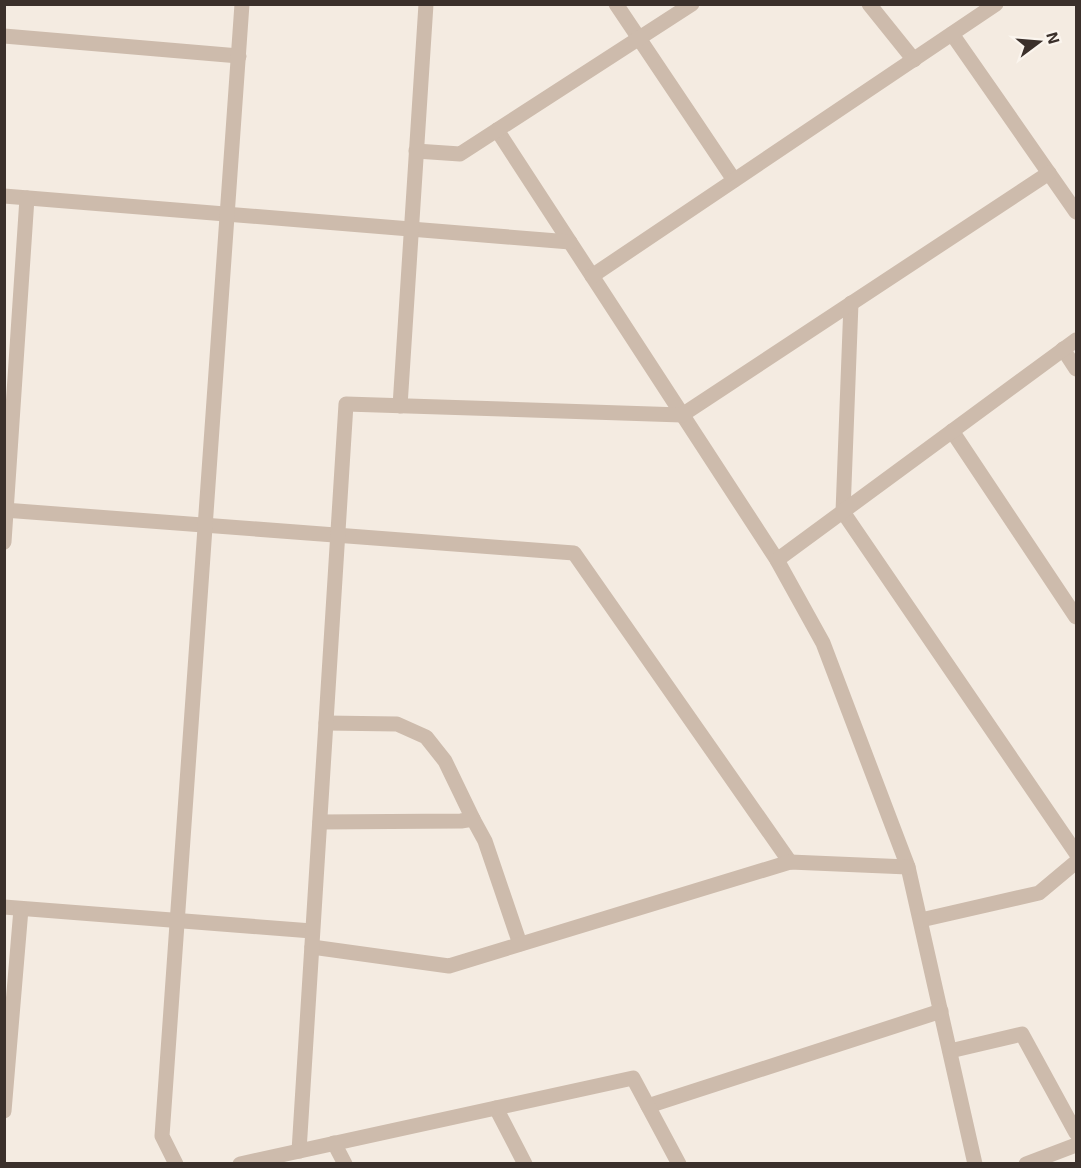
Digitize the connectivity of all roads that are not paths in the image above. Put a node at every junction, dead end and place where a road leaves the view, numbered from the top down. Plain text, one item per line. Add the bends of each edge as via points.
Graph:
1 (242, 4) edge
2 (426, 4) edge
3 (616, 4) edge
4 (692, 4) edge
5 (869, 4) edge
6 (996, 4) edge
7 (952, 34) junction
8 (4, 36) edge
9 (639, 39) junction
10 (239, 56) junction
11 (914, 60) junction
12 (497, 130) junction
13 (416, 151) junction
14 (1049, 173) junction
15 (734, 180) junction
16 (4, 196) edge
17 (27, 198) junction
18 (1077, 212) edge
19 (228, 214) junction
20 (411, 229) junction
21 (570, 242) junction
22 (592, 276) junction
23 (851, 303) junction
24 (11, 340) edge
25 (1077, 340) edge
26 (1063, 349) junction
27 (1077, 369) edge
28 (400, 406) junction
29 (682, 415) junction
30 (952, 431) junction
31 (6, 510) edge
32 (843, 512) junction
33 (206, 525) junction
34 (338, 535) junction
35 (4, 542) edge
36 (777, 560) junction
37 (1077, 617) edge
38 (326, 723) junction
39 (473, 819) junction
40 (320, 822) junction
41 (1077, 853) edge
42 (790, 862) junction
43 (1077, 862) edge
44 (908, 867) junction
45 (4, 907) edge
46 (21, 909) junction
47 (921, 920) junction
48 (177, 921) junction
49 (312, 939) junction
50 (520, 944) junction
51 (941, 1011) junction
52 (950, 1052) junction
53 (648, 1106) junction
54 (496, 1108) junction
55 (4, 1111) edge
56 (1077, 1133) edge
57 (334, 1143) junction
58 (1077, 1145) edge
59 (299, 1150) junction
60 (176, 1164) edge
61 (240, 1164) edge
62 (345, 1164) edge
63 (525, 1164) edge
64 (679, 1164) edge
65 (975, 1164) edge
66 (1026, 1164) edge

1 - 10 street
2 - 13 street
3 - 9 street
4 - 9 street
5 - 11 street
6 - 7 street
7 - 11 street
7 - 14 street
8 - 10 street
9 - 12 street
9 - 15 street
10 - 19 street
11 - 15 street
12 - 13 street via 460,154
12 - 21 street
13 - 20 street
14 - 18 street
14 - 23 street
15 - 22 street
16 - 17 street
17 - 19 street
17 - 24 street
19 - 20 street
19 - 33 street
20 - 21 street
20 - 28 street
21 - 22 street
22 - 29 street
23 - 29 street
23 - 32 street
24 - 31 street
25 - 26 street
26 - 27 street
26 - 30 street
28 - 29 street
28 - 34 street via 346,404
29 - 36 street
30 - 32 street
30 - 37 street
31 - 33 street
31 - 35 street
32 - 36 street
32 - 41 street
33 - 34 street
33 - 48 street
34 - 38 street
34 - 42 street via 574,553
36 - 44 street via 823,643
38 - 39 street via 397,724 426,737 445,761
38 - 40 street
39 - 40 street
39 - 50 street via 485,841
40 - 49 street
42 - 44 street
42 - 50 street
43 - 47 street via 1039,893
44 - 47 street
45 - 46 street
46 - 48 street
46 - 55 street
47 - 51 street
48 - 49 street
48 - 60 street via 162,1136
49 - 50 street via 449,966
49 - 59 street
51 - 52 street
51 - 53 street
52 - 56 street via 1022,1034
52 - 65 street
53 - 54 street via 633,1078
53 - 64 street
54 - 57 street
54 - 63 street
57 - 59 street
57 - 62 street
58 - 66 street
59 - 61 street

